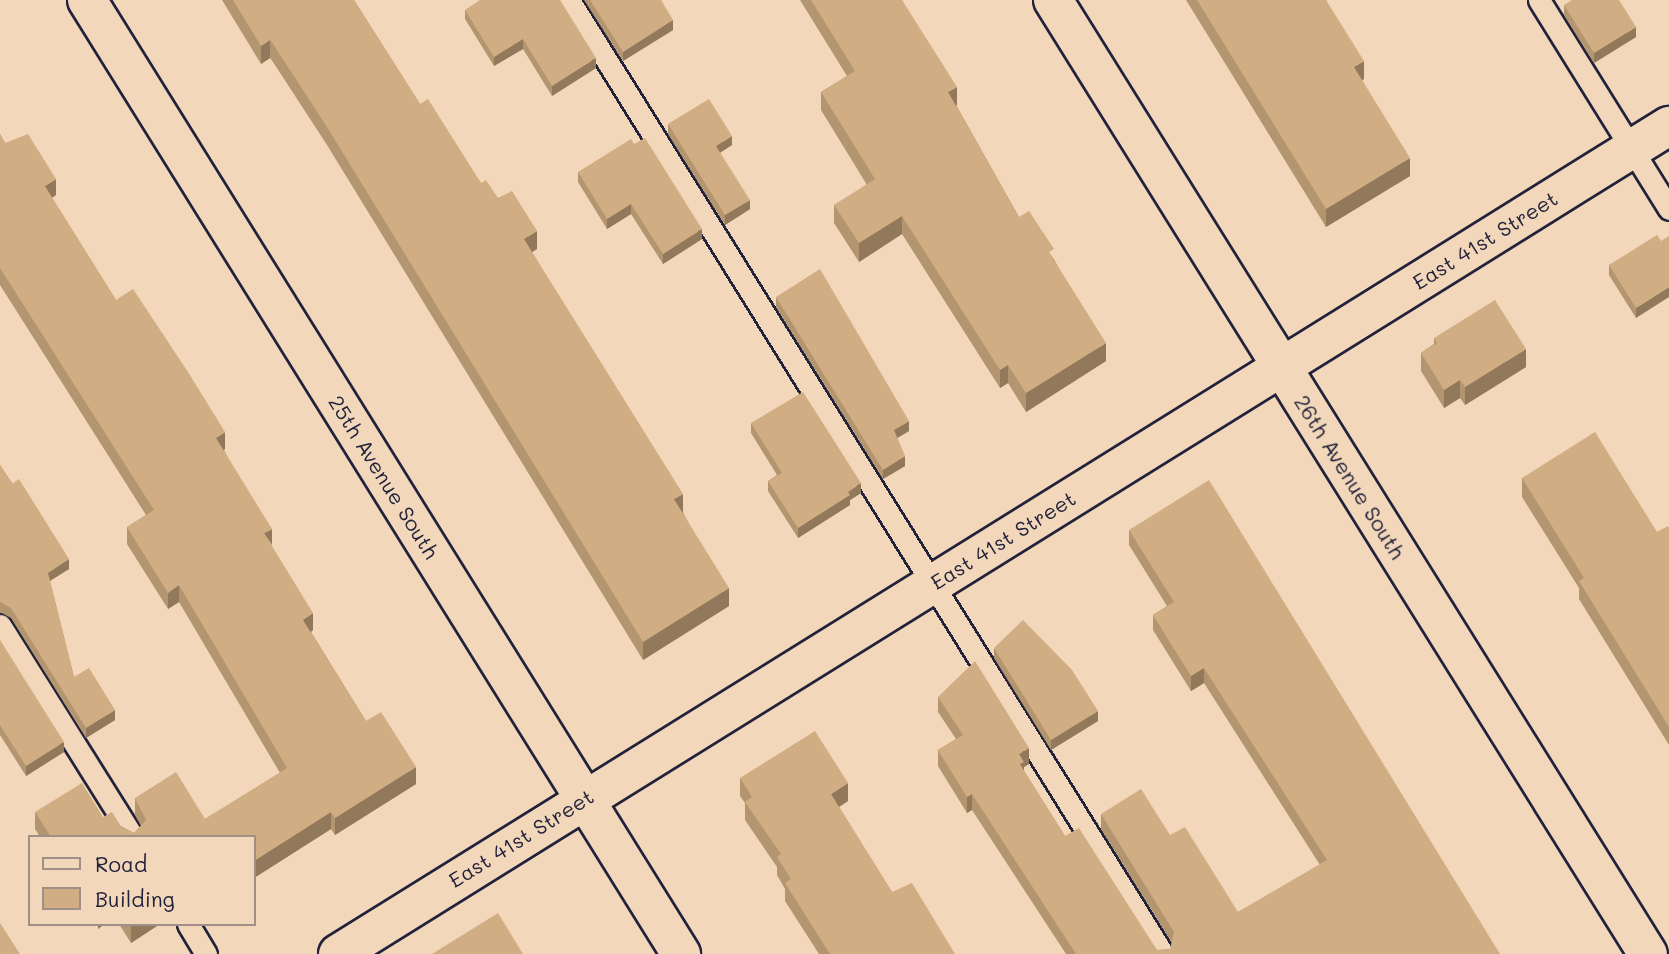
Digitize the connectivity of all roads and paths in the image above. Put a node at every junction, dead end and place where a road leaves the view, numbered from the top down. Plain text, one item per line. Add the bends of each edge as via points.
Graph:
1 (87, 0) edge
2 (569, 0) edge
3 (1053, 0) edge
4 (1539, 0) edge
5 (1669, 126) edge
6 (1632, 149) junction
7 (1669, 209) edge
8 (1281, 366) junction
9 (934, 584) junction
10 (0, 625) edge
11 (584, 798) junction
12 (132, 835) edge
13 (189, 926) edge
14 (206, 954) edge
15 (338, 954) edge
16 (681, 954) edge
17 (1163, 954) edge
18 (1648, 954) edge

1 - 11 street, 25th Avenue South
2 - 9 lane
3 - 8 street, 26th Avenue South
4 - 6 lane
5 - 6 street, East 41st Street
6 - 7 lane
6 - 8 street, East 41st Street
8 - 9 street, East 41st Street
8 - 18 street, 26th Avenue South
9 - 11 street, East 41st Street
9 - 17 lane
10 - 12 lane
11 - 15 street, East 41st Street
11 - 16 street, 25th Avenue South
13 - 14 lane

